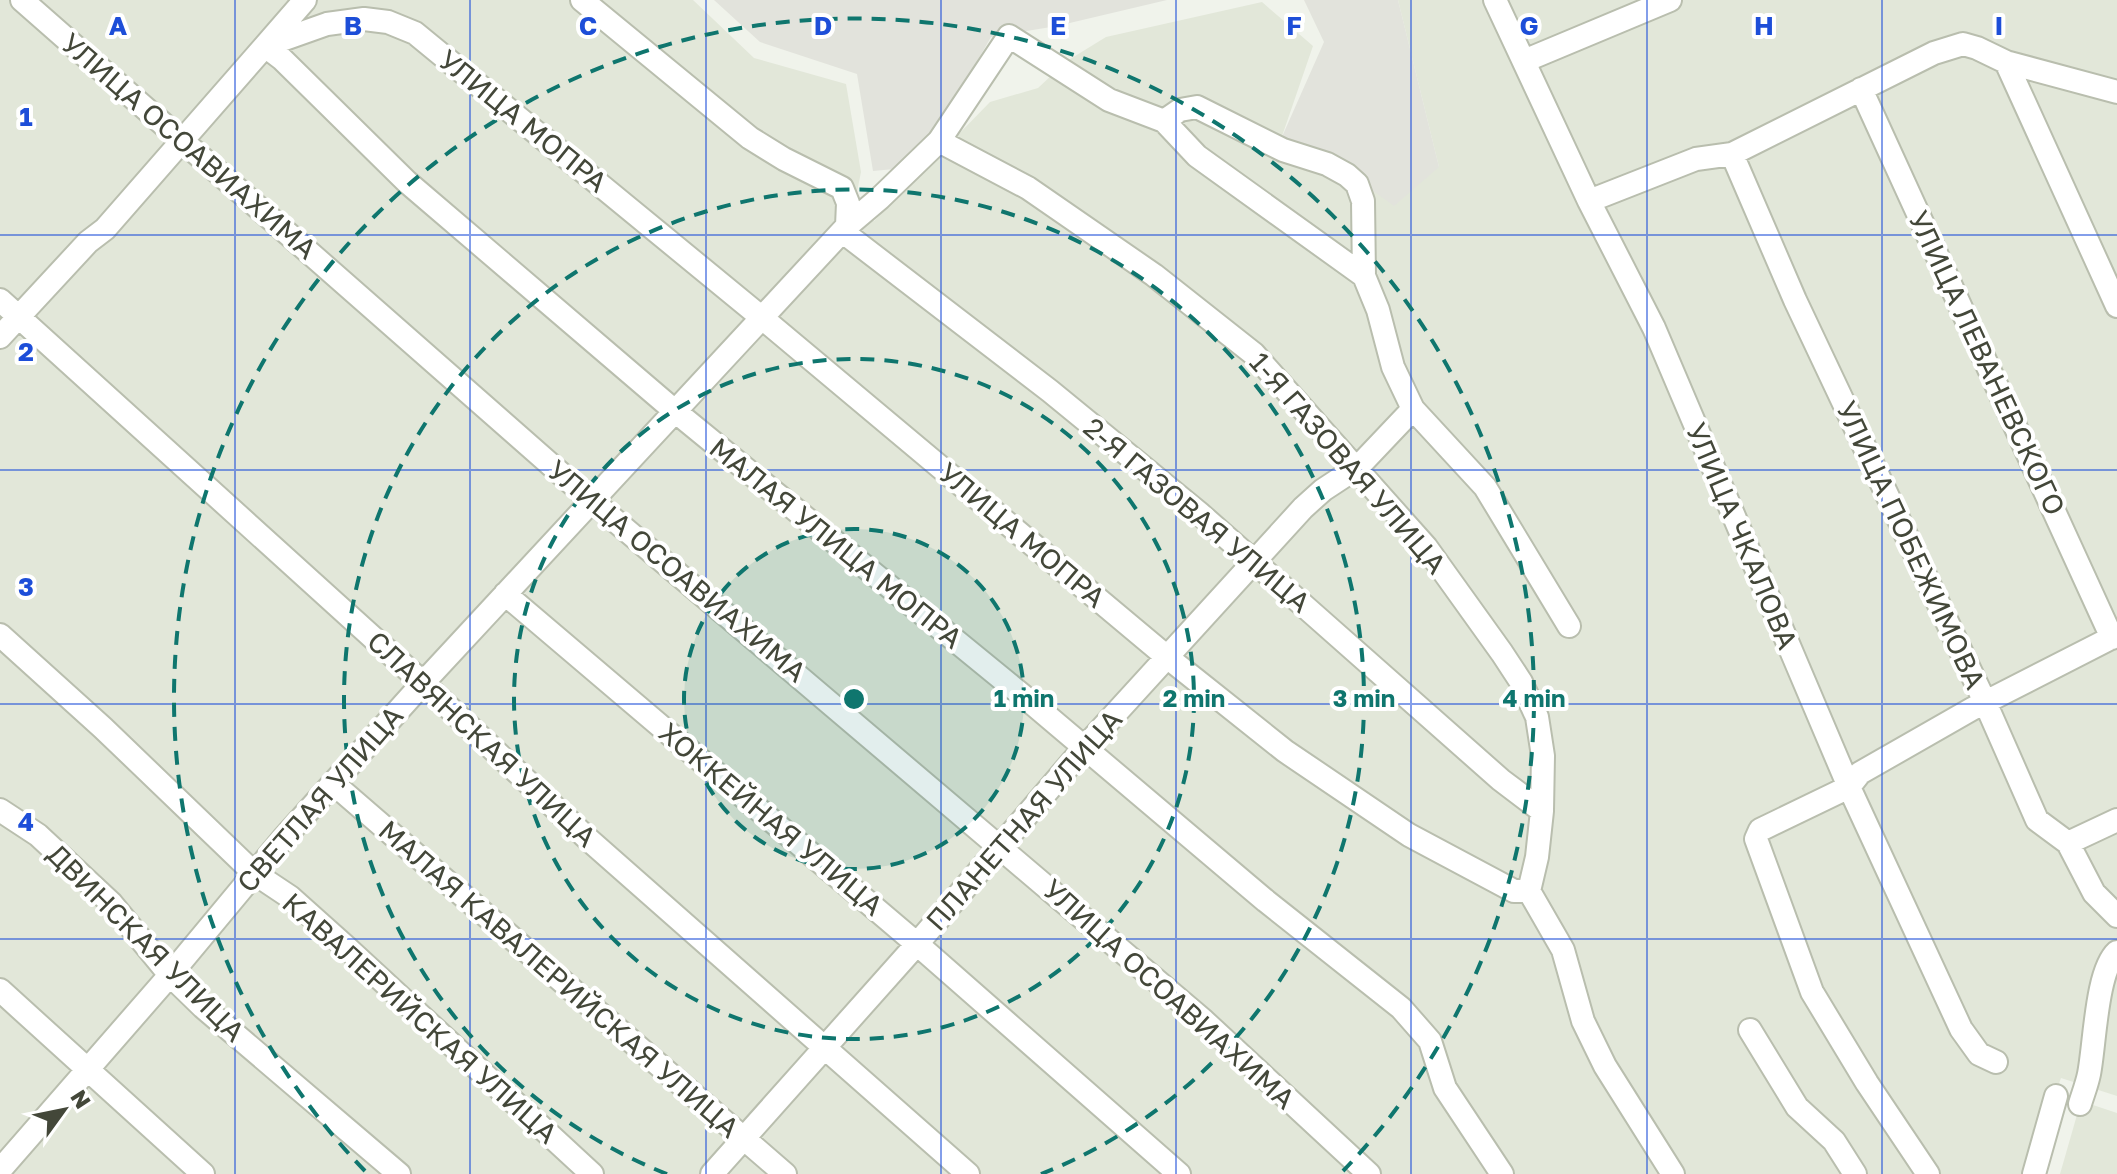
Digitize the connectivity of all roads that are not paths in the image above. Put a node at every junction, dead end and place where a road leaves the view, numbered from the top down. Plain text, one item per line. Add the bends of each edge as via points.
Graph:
1 (22, 0) edge
2 (305, 0) edge
3 (582, 0) edge
4 (1495, 0) edge
5 (1670, 0) edge
6 (273, 52) junction
7 (1524, 61) junction
8 (2006, 62) junction
9 (1861, 89) junction
10 (2117, 92) edge
11 (1164, 121) junction
12 (182, 140) junction
13 (939, 141) junction
14 (1732, 154) junction
15 (1589, 201) junction
16 (845, 229) junction
17 (1364, 276) junction
18 (0, 300) edge
19 (2117, 306) edge
20 (20, 317) junction
21 (761, 317) junction
22 (0, 337) edge
23 (1413, 409) junction
24 (676, 412) junction
25 (1358, 467) junction
26 (592, 501) junction
27 (1255, 561) junction
28 (505, 594) junction
29 (1569, 626) dead end
30 (0, 635) edge
31 (2115, 636) edge
32 (1167, 657) junction
33 (423, 683) junction
34 (1985, 702) junction
35 (1084, 748) junction
36 (334, 784) junction
37 (1849, 787) junction
38 (0, 810) edge
39 (1542, 811) junction
40 (2117, 820) edge
41 (2068, 843) junction
42 (1001, 846) junction
43 (254, 873) junction
44 (1529, 891) junction
45 (2117, 916) edge
46 (917, 944) junction
47 (2117, 952) edge
48 (170, 975) junction
49 (0, 990) edge
50 (1750, 1030) dead end
51 (825, 1047) junction
52 (1996, 1062) dead end
53 (86, 1070) junction
54 (2056, 1096) dead end
55 (2080, 1104) dead end
56 (744, 1137) junction
57 (0, 1170) edge
58 (203, 1174) edge
59 (399, 1174) edge
60 (592, 1174) edge
61 (712, 1174) edge
62 (785, 1174) edge
63 (968, 1174) edge
64 (1179, 1174) edge
65 (1369, 1174) edge
66 (1502, 1174) edge
67 (1673, 1174) edge
68 (1855, 1174) edge
69 (1928, 1174) edge
70 (2034, 1174) edge

1 - 12 street, УЛИЦА ОСОАВИАХИМА
2 - 6 street
3 - 16 street via 750,138 842,188 848,203
4 - 7 street, УЛИЦА ЧКАЛОВА
5 - 7 street
6 - 12 street
6 - 21 street, УЛИЦА МОПРА via 327,24 364,19 415,33
6 - 24 street, МАЛАЯ УЛИЦА МОПРА via 407,182
7 - 15 street, УЛИЦА ЧКАЛОВА
8 - 9 street via 1963,44
8 - 10 street
8 - 19 street
9 - 14 street
9 - 31 street, УЛИЦА ЛЕВАНЕВСКОГО
11 - 13 street via 1109,100 1009,36
11 - 17 street via 1197,156
11 - 17 street via 1197,107 1347,175 1363,201
12 - 20 street
12 - 26 street, УЛИЦА ОСОАВИАХИМА
13 - 16 street
13 - 25 street, 1-Я ГАЗОВАЯ УЛИЦА via 1028,188 1154,275 1254,354
14 - 15 street via 1696,159
14 - 34 street, УЛИЦА ПОБЕЖИМОВА
15 - 37 street, УЛИЦА ЧКАЛОВА via 1654,328
16 - 21 street, СВЕТЛАЯ УЛИЦА
16 - 27 street, 2-Я ГАЗОВАЯ УЛИЦА
17 - 23 street via 1393,367
18 - 20 street, СЛАВЯНСКАЯ УЛИЦА
20 - 22 street
20 - 33 street, СЛАВЯНСКАЯ УЛИЦА
21 - 24 street, СВЕТЛАЯ УЛИЦА
21 - 32 street, УЛИЦА МОПРА
23 - 25 street, ПЛАНЕТНАЯ УЛИЦА
23 - 29 street via 1485,487
24 - 26 street, СВЕТЛАЯ УЛИЦА
24 - 35 street, МАЛАЯ УЛИЦА МОПРА
25 - 27 street, ПЛАНЕТНАЯ УЛИЦА via 1323,490
25 - 39 street, 1-Я ГАЗОВАЯ УЛИЦА via 1426,547 1521,682 1537,717
26 - 28 street, СВЕТЛАЯ УЛИЦА
26 - 42 street, УЛИЦА ОСОАВИАХИМА
27 - 32 street, ПЛАНЕТНАЯ УЛИЦА
27 - 39 street, 2-Я ГАЗОВАЯ УЛИЦА
28 - 33 street, СВЕТЛАЯ УЛИЦА
28 - 46 street, ХОККЕЙНАЯ УЛИЦА
30 - 43 street, КАВАЛЕРИЙСКАЯ УЛИЦА
31 - 34 street
32 - 35 street, ПЛАНЕТНАЯ УЛИЦА
32 - 44 street, УЛИЦА МОПРА via 1285,751 1409,835 1514,891
33 - 36 street, СВЕТЛАЯ УЛИЦА
33 - 51 street, СЛАВЯНСКАЯ УЛИЦА via 588,839
34 - 37 street via 1860,773
34 - 41 street, УЛИЦА ПОБЕЖИМОВА via 2037,820
35 - 42 street, ПЛАНЕТНАЯ УЛИЦА
35 - 66 street, МАЛАЯ УЛИЦА МОПРА via 1401,1008 1430,1041 1445,1088
36 - 43 street, СВЕТЛАЯ УЛИЦА
36 - 56 street, МАЛАЯ КАВАЛЕРИЙСКАЯ УЛИЦА
37 - 52 street, УЛИЦА ЧКАЛОВА via 1961,1029 1979,1054
37 - 69 street via 1760,830 1756,839 1812,992
38 - 48 street, ДВИНСКАЯ УЛИЦА via 38,835 111,903
39 - 44 street, 1-Я ГАЗОВАЯ УЛИЦА
40 - 41 street
41 - 45 street, УЛИЦА ПОБЕЖИМОВА via 2094,893
42 - 46 street, ПЛАНЕТНАЯ УЛИЦА
42 - 65 street, УЛИЦА ОСОАВИАХИМА via 1204,1021
43 - 48 street, СВЕТЛАЯ УЛИЦА
43 - 60 street, КАВАЛЕРИЙСКАЯ УЛИЦА via 290,897
44 - 67 street via 1563,950 1583,1021 1605,1066
46 - 51 street, ПЛАНЕТНАЯ УЛИЦА
46 - 64 street, ХОККЕЙНАЯ УЛИЦА
47 - 55 street via 2104,977
48 - 53 street, СВЕТЛАЯ УЛИЦА
48 - 59 street, ДВИНСКАЯ УЛИЦА
49 - 53 street
50 - 68 street via 1797,1107 1834,1141
51 - 56 street, ПЛАНЕТНАЯ УЛИЦА
51 - 63 street, СЛАВЯНСКАЯ УЛИЦА
53 - 57 street, СВЕТЛАЯ УЛИЦА
53 - 58 street
54 - 70 street
56 - 61 street, ПЛАНЕТНАЯ УЛИЦА
56 - 62 street, МАЛАЯ КАВАЛЕРИЙСКАЯ УЛИЦА

